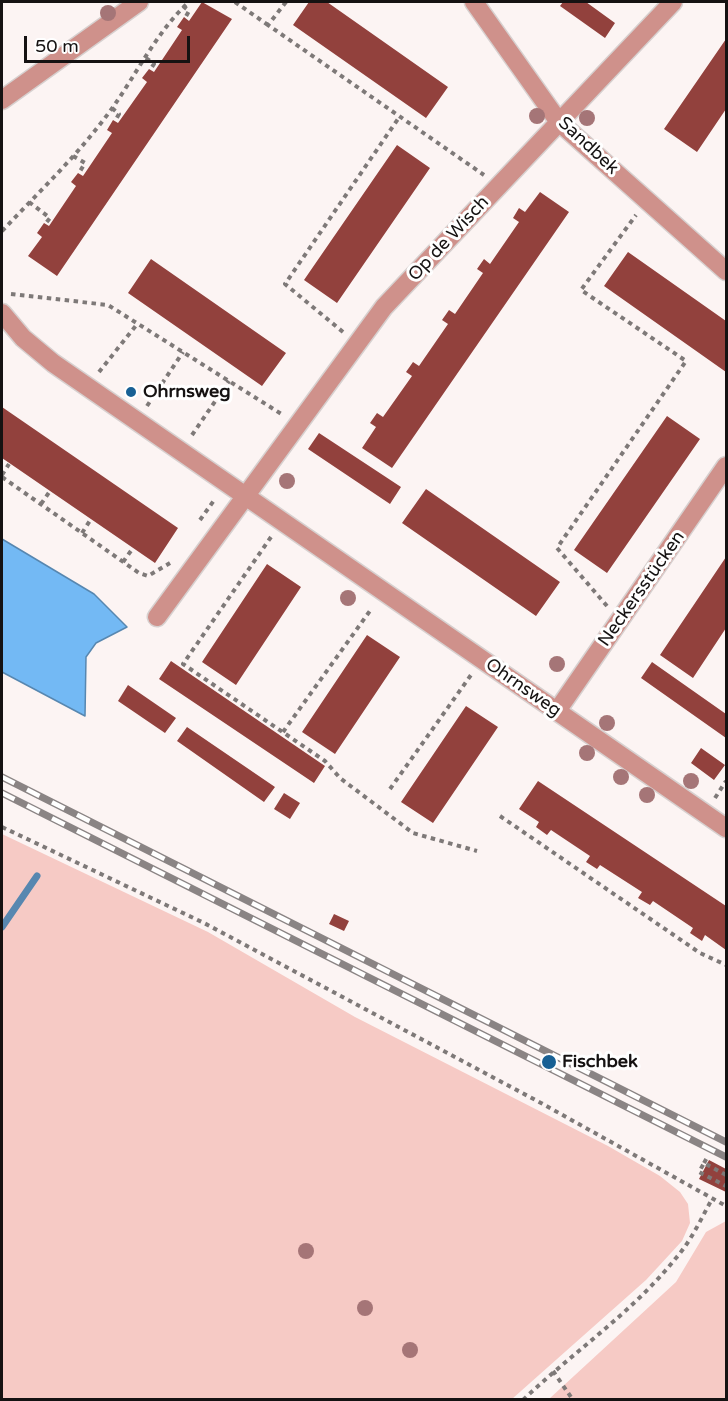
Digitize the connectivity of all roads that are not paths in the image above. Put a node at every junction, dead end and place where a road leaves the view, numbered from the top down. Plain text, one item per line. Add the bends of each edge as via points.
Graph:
1 (139, 2) edge
2 (474, 2) edge
3 (672, 2) edge
4 (2, 100) edge
5 (560, 122) junction
6 (726, 270) edge
7 (2, 313) edge
8 (726, 466) edge
9 (247, 496) junction
10 (157, 617) dead end
11 (557, 711) junction
12 (726, 828) edge

1 - 4 street
2 - 5 street, Sandbek
3 - 5 street, Op de Wisch
5 - 6 street, Sandbek
5 - 9 street, Op de Wisch via 384,308
7 - 9 street, Ohrnsweg via 23,338 53,363
8 - 11 street, Neckersstücken
9 - 10 street, Op de Wisch
9 - 11 street, Ohrnsweg
11 - 12 street, Ohrnsweg

